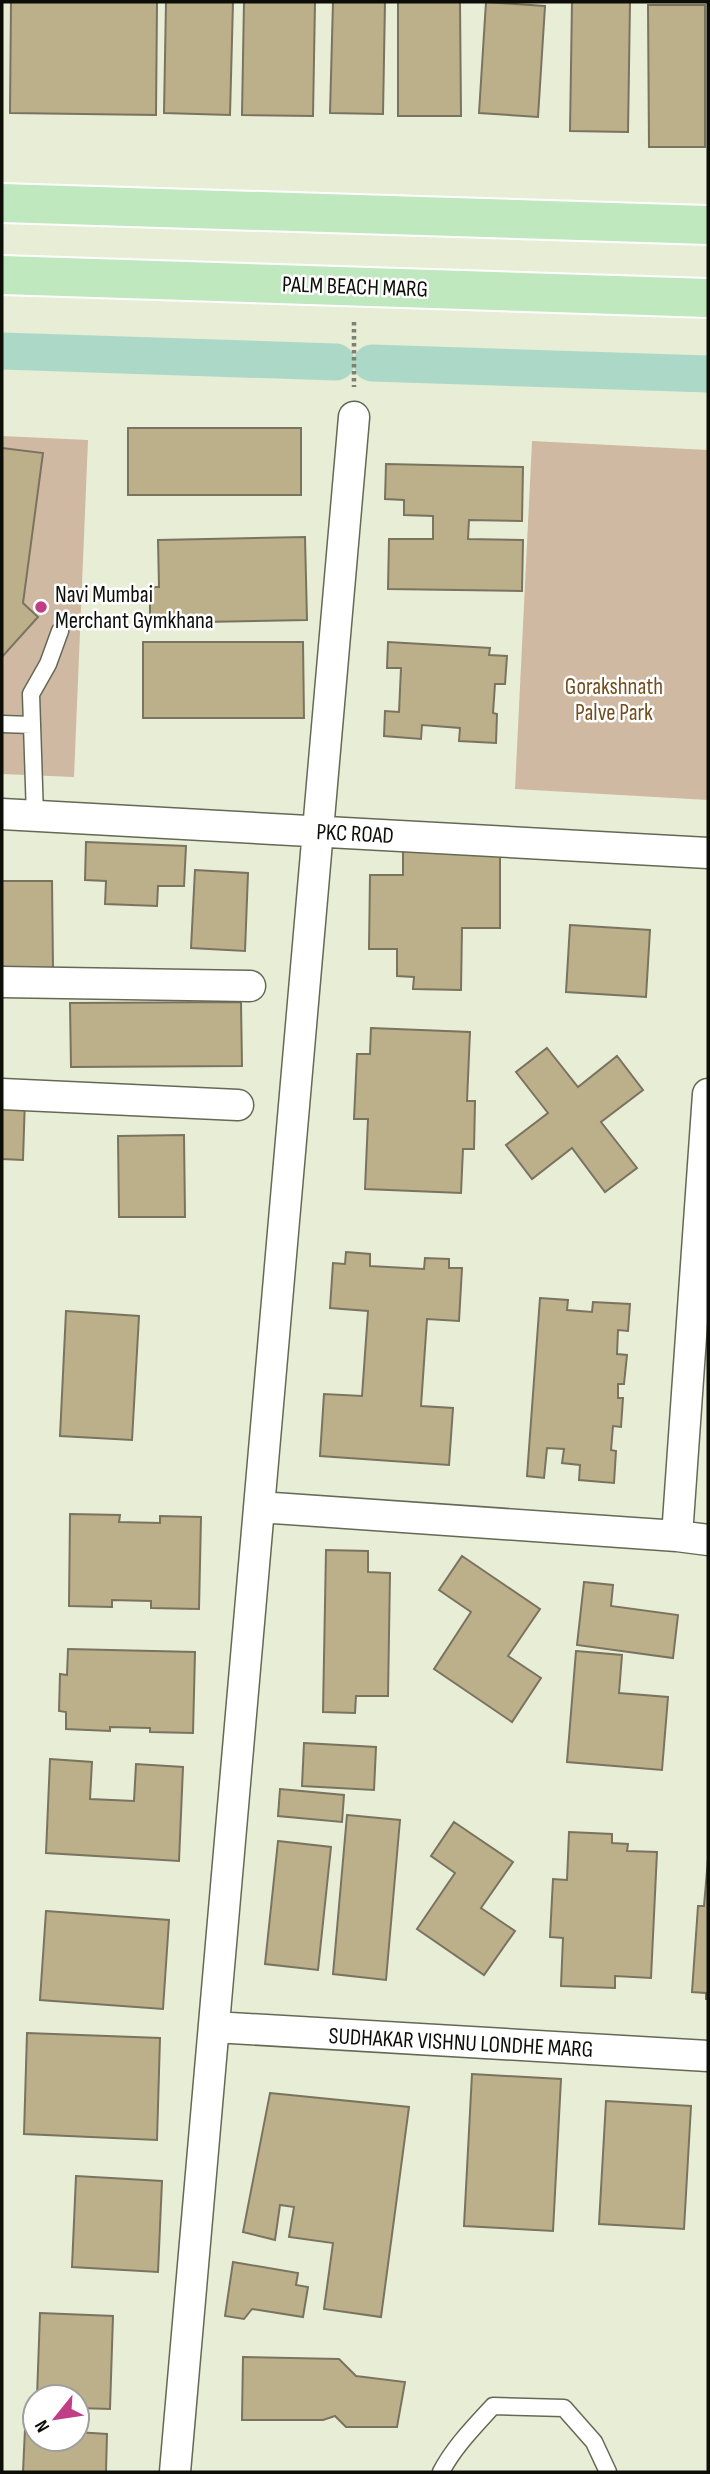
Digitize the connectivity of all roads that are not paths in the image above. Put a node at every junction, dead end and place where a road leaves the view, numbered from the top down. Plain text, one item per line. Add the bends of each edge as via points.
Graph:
1 (2, 204) edge
2 (708, 225) edge
3 (2, 275) edge
4 (708, 298) edge
5 (354, 417) road end
6 (60, 631) dead end
7 (2, 724) edge
8 (32, 724) junction
9 (2, 814) edge
10 (35, 816) junction
11 (318, 831) junction
12 (708, 853) edge
13 (2, 982) edge
14 (250, 986) dead end
15 (2, 1094) edge
16 (708, 1094) edge
17 (238, 1105) dead end
18 (259, 1507) junction
19 (677, 1536) junction
20 (708, 1540) edge
21 (214, 2027) junction
22 (708, 2056) edge
23 (175, 2472) edge
24 (441, 2472) edge
25 (608, 2472) edge

1 - 2 main road
3 - 4 main road, PALM BEACH MARG
5 - 11 street
6 - 8 lane via 32,694
7 - 8 lane
8 - 10 lane
9 - 10 street, PKC ROAD
10 - 11 street, PKC ROAD
11 - 12 street, PKC ROAD
11 - 18 street
13 - 14 street
15 - 17 street
16 - 19 street
18 - 19 street
18 - 21 street
19 - 20 street
21 - 22 street, SUDHAKAR VISHNU LONDHE MARG
21 - 23 street
24 - 25 lane via 494,2406 564,2408 594,2442

